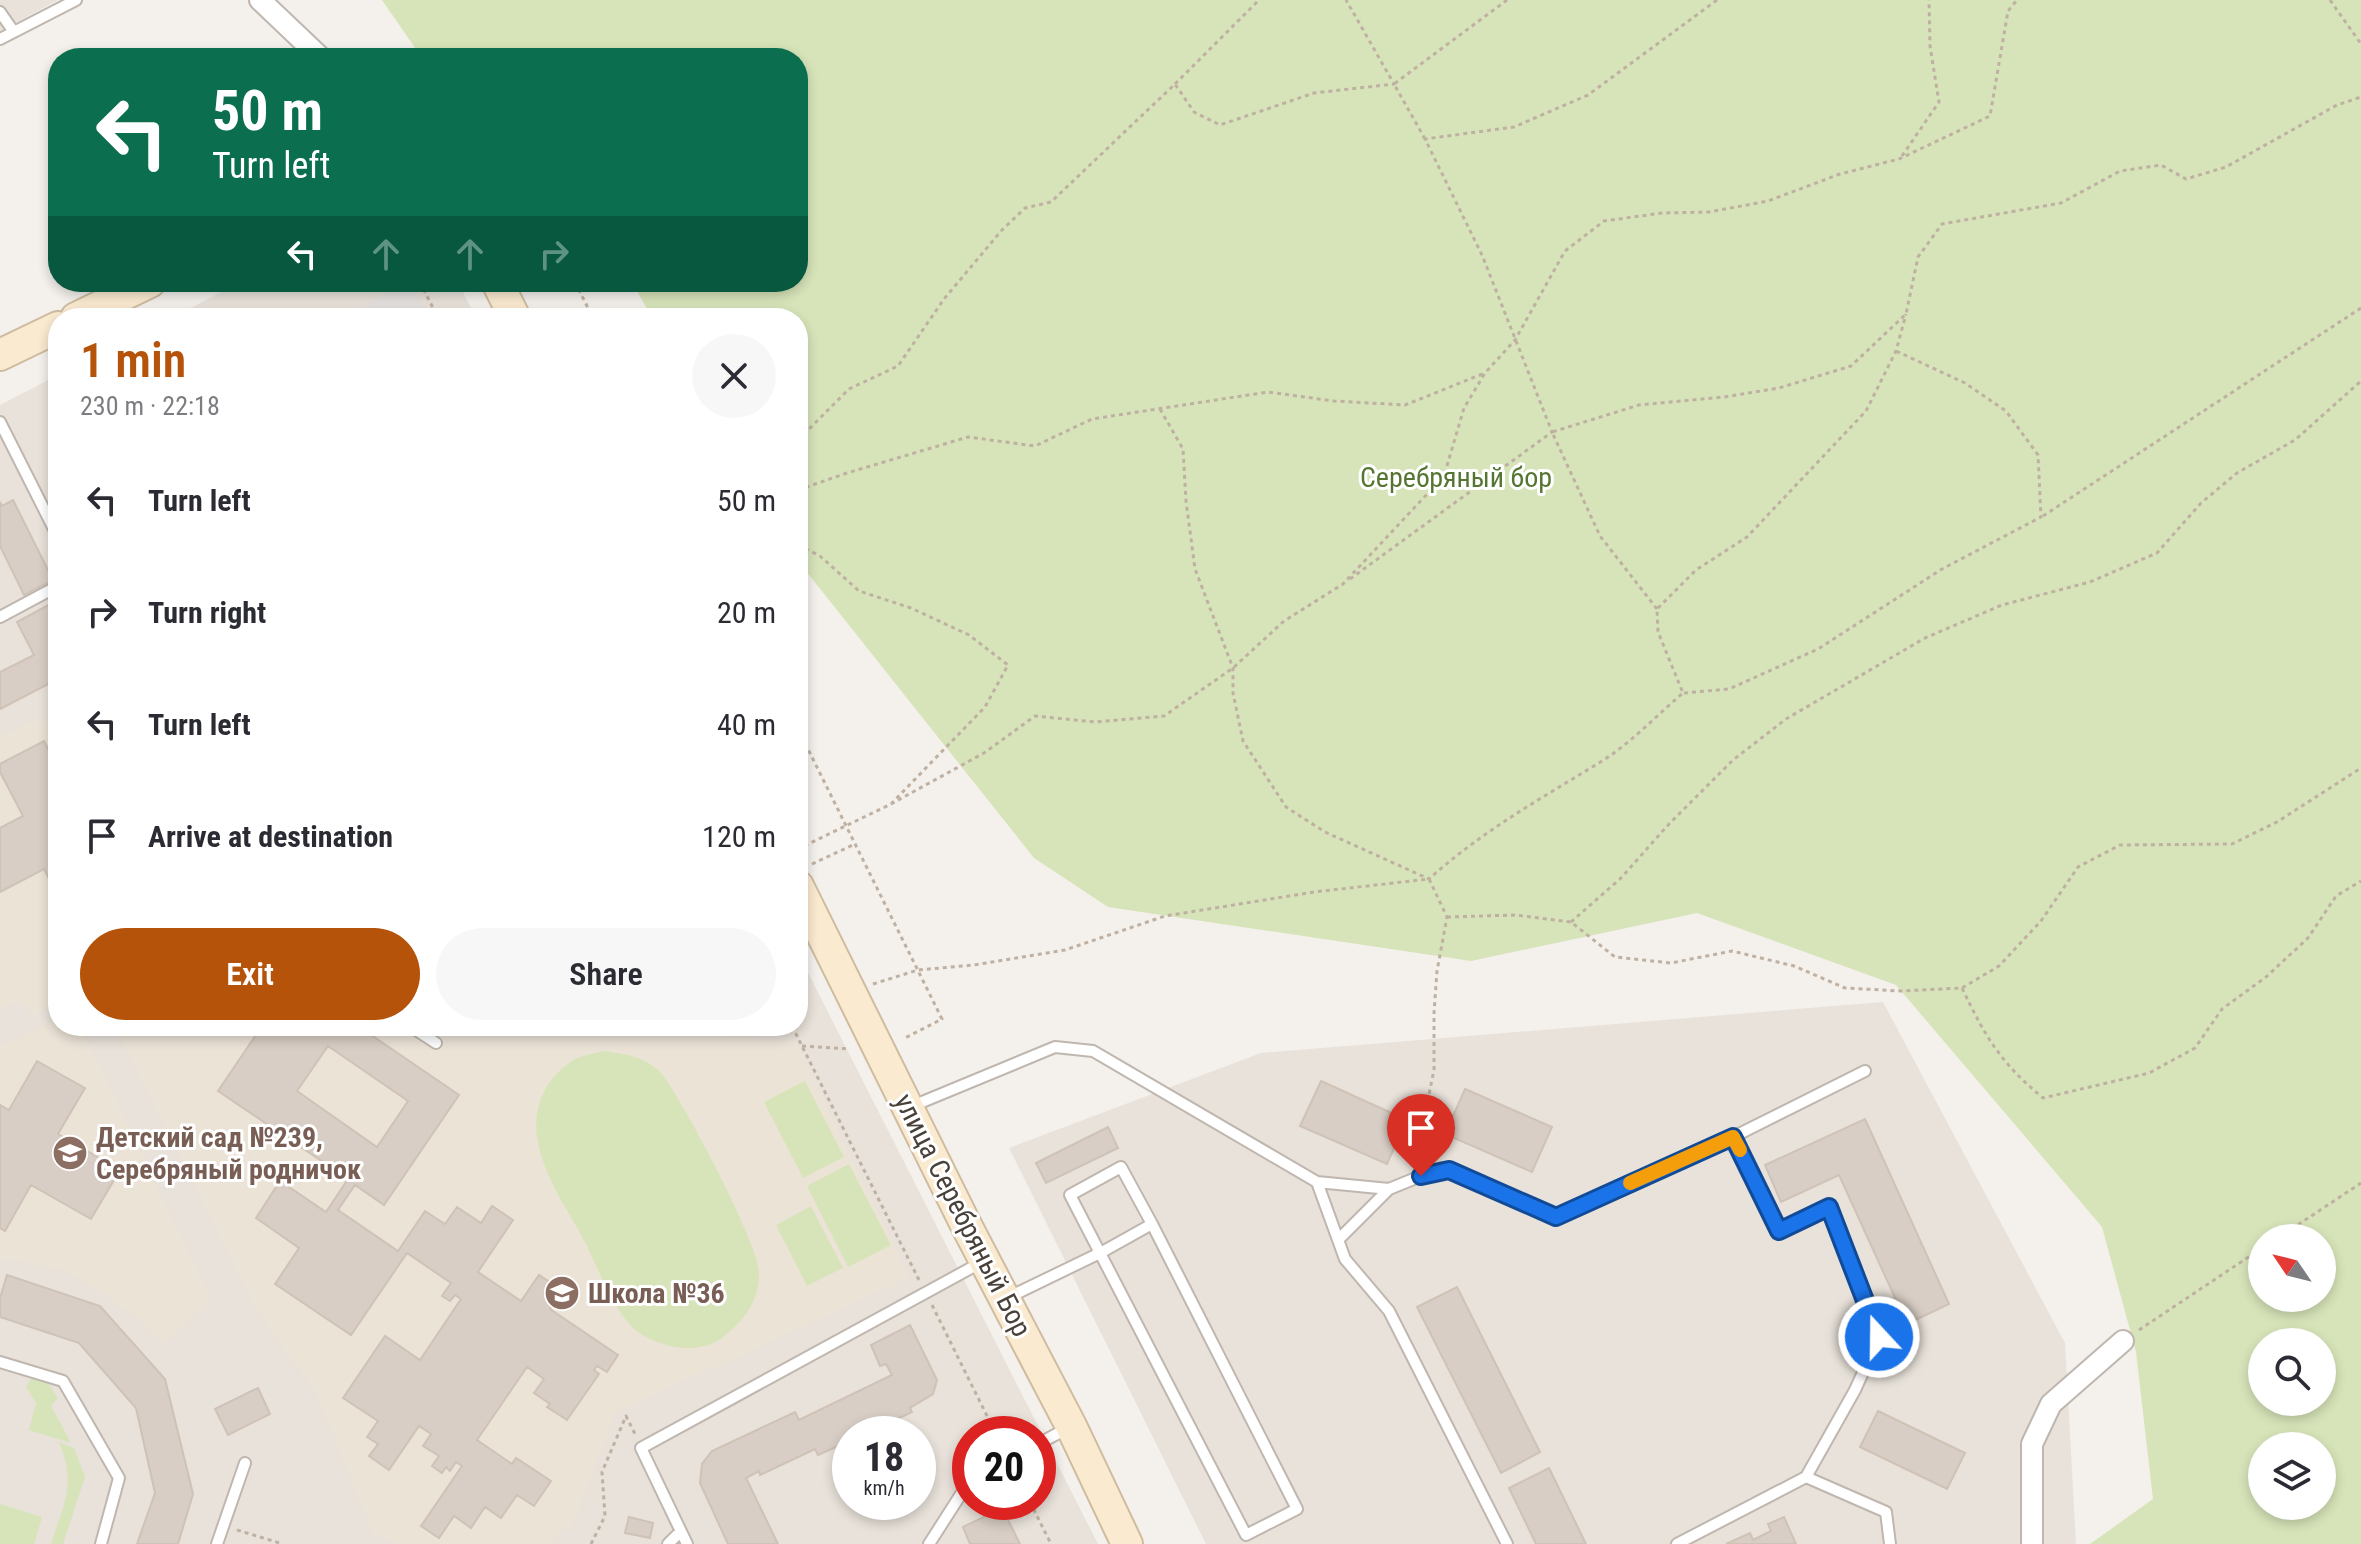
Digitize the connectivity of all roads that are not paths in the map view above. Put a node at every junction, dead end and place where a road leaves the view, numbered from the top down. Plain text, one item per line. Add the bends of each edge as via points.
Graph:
1 (76, 0) edge
2 (260, 0) edge
3 (0, 12) edge
4 (14, 32) junction
5 (0, 39) edge
6 (310, 48) edge
7 (129, 292) edge
8 (97, 308) edge
9 (48, 332) edge
10 (0, 355) edge
11 (0, 422) edge
12 (48, 517) edge
13 (48, 591) edge
14 (0, 617) edge
15 (808, 883) edge
16 (425, 1036) edge
17 (436, 1043) dead end
18 (1865, 1071) dead end
19 (908, 1107) junction
20 (1733, 1137) junction
21 (1317, 1182) junction
22 (1389, 1189) junction
23 (1152, 1224) junction
24 (1338, 1240) junction
25 (1102, 1252) junction
26 (985, 1260) junction
27 (1005, 1299) junction
28 (2123, 1341) road end
29 (0, 1362) edge
30 (1071, 1426) junction
31 (1056, 1434) edge
32 (245, 1463) dead end
33 (1806, 1477) junction
34 (952, 1508) edge
35 (680, 1532) junction
36 (101, 1544) edge
37 (217, 1544) edge
38 (668, 1544) edge
39 (687, 1544) edge
40 (929, 1544) edge
41 (1127, 1544) edge
42 (1507, 1544) edge
43 (1677, 1544) edge
44 (1890, 1544) edge
45 (2032, 1544) edge

1 - 4 lane
2 - 6 street
3 - 4 lane
4 - 5 lane
7 - 8 street
9 - 10 street
11 - 12 lane
13 - 14 lane
15 - 19 street, улица Серебряный Бор via 850,991
16 - 17 lane
18 - 20 lane
19 - 21 lane via 1055,1047 1093,1051
19 - 26 street, улица Серебряный Бор
20 - 22 lane via 1556,1217 1449,1170
20 - 33 lane via 1779,1231 1829,1207 1879,1337
21 - 22 lane
21 - 24 lane
22 - 24 lane
23 - 25 lane
23 - 25 lane via 1121,1167 1070,1195
23 - 25 lane via 1297,1509 1246,1535
24 - 42 lane via 1345,1259 1389,1311
25 - 27 lane
26 - 27 street, улица Серебряный Бор
26 - 35 lane via 641,1448
27 - 30 street, улица Серебряный Бор
28 - 45 street via 2051,1404 2032,1444
29 - 36 lane via 63,1381 119,1478
30 - 31 lane
30 - 41 street, улица Серебряный Бор
32 - 37 lane
33 - 43 lane
33 - 44 lane via 1886,1512
34 - 40 lane
35 - 38 lane
35 - 39 lane

